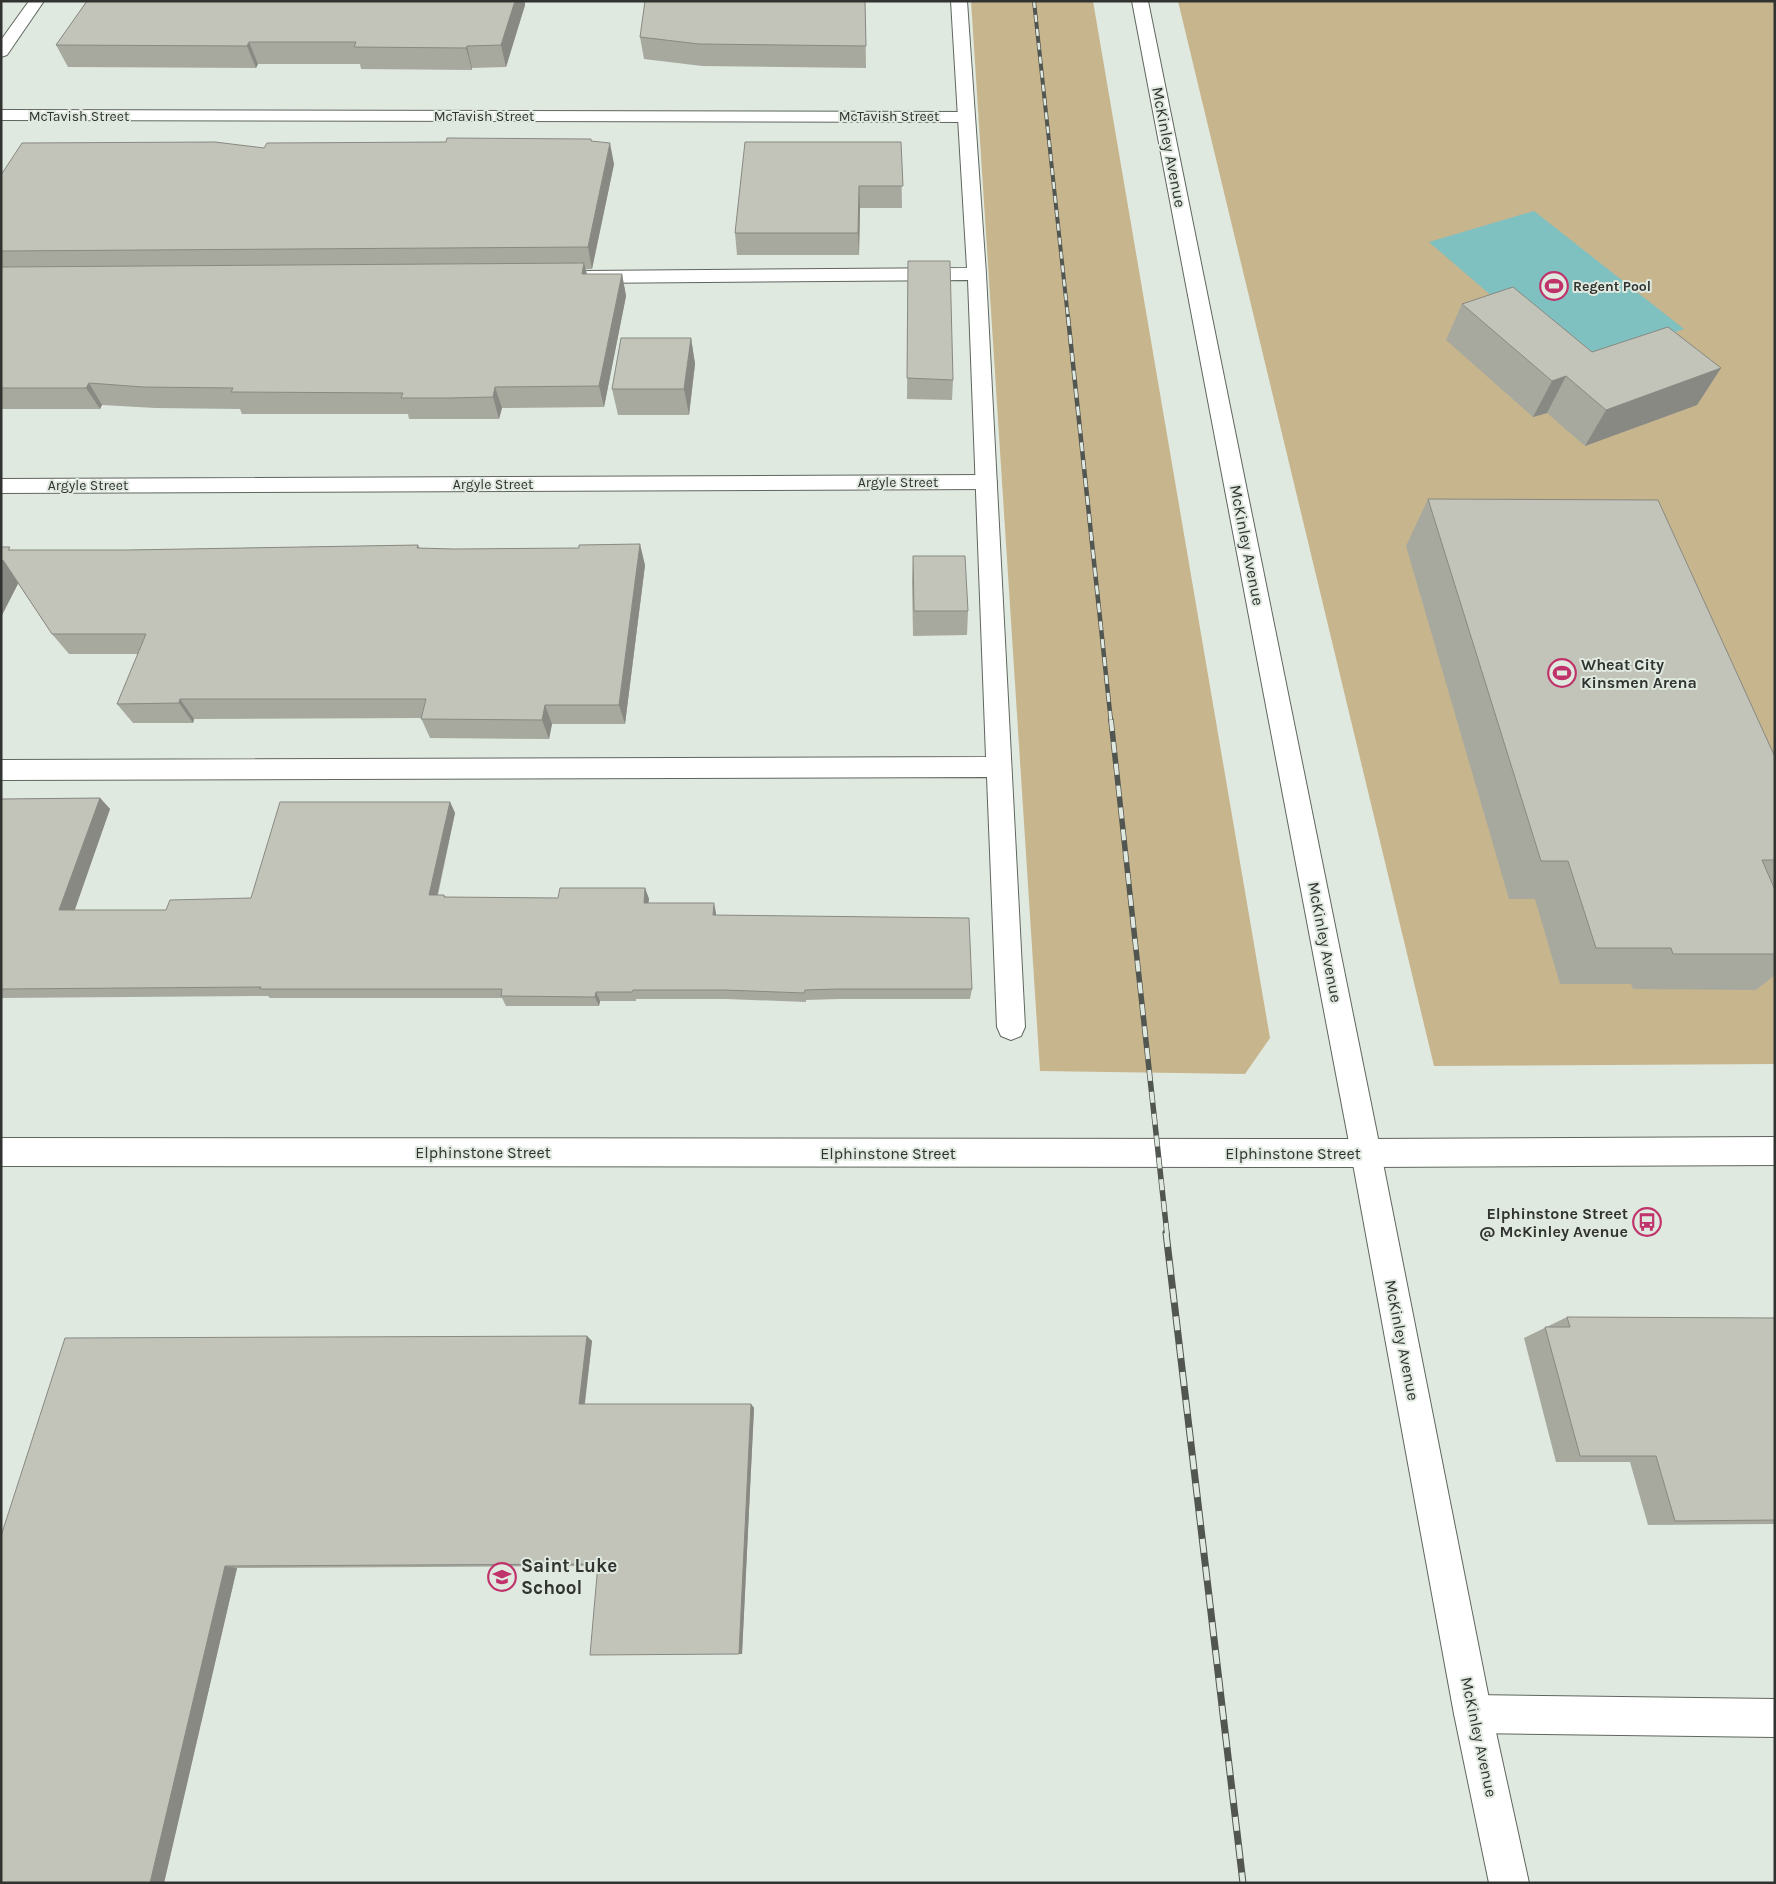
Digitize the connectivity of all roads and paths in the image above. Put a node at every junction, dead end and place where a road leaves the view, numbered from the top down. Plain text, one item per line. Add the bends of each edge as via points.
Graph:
1 (37, 1) edge
2 (958, 1) edge
3 (1140, 1) edge
4 (1, 52) edge
5 (1, 116) edge
6 (966, 117) junction
7 (977, 274) junction
8 (569, 277) edge
9 (986, 482) junction
10 (1, 486) edge
11 (1000, 767) junction
12 (1, 770) edge
13 (1011, 1027) dead end
14 (1775, 1150) edge
15 (1, 1152) edge
16 (1366, 1153) junction
17 (1473, 1714) junction
18 (1775, 1718) edge
19 (1509, 1883) edge

1 - 4 street
2 - 6 street
3 - 16 street, McKinley Avenue
5 - 6 street, McTavish Street
6 - 7 street
7 - 8 street
7 - 9 street
9 - 10 street, Argyle Street
9 - 11 street
11 - 12 street
11 - 13 street
14 - 16 street, Elphinstone Street
15 - 16 street, Elphinstone Street
16 - 17 street, McKinley Avenue
17 - 18 street
17 - 19 street, McKinley Avenue

